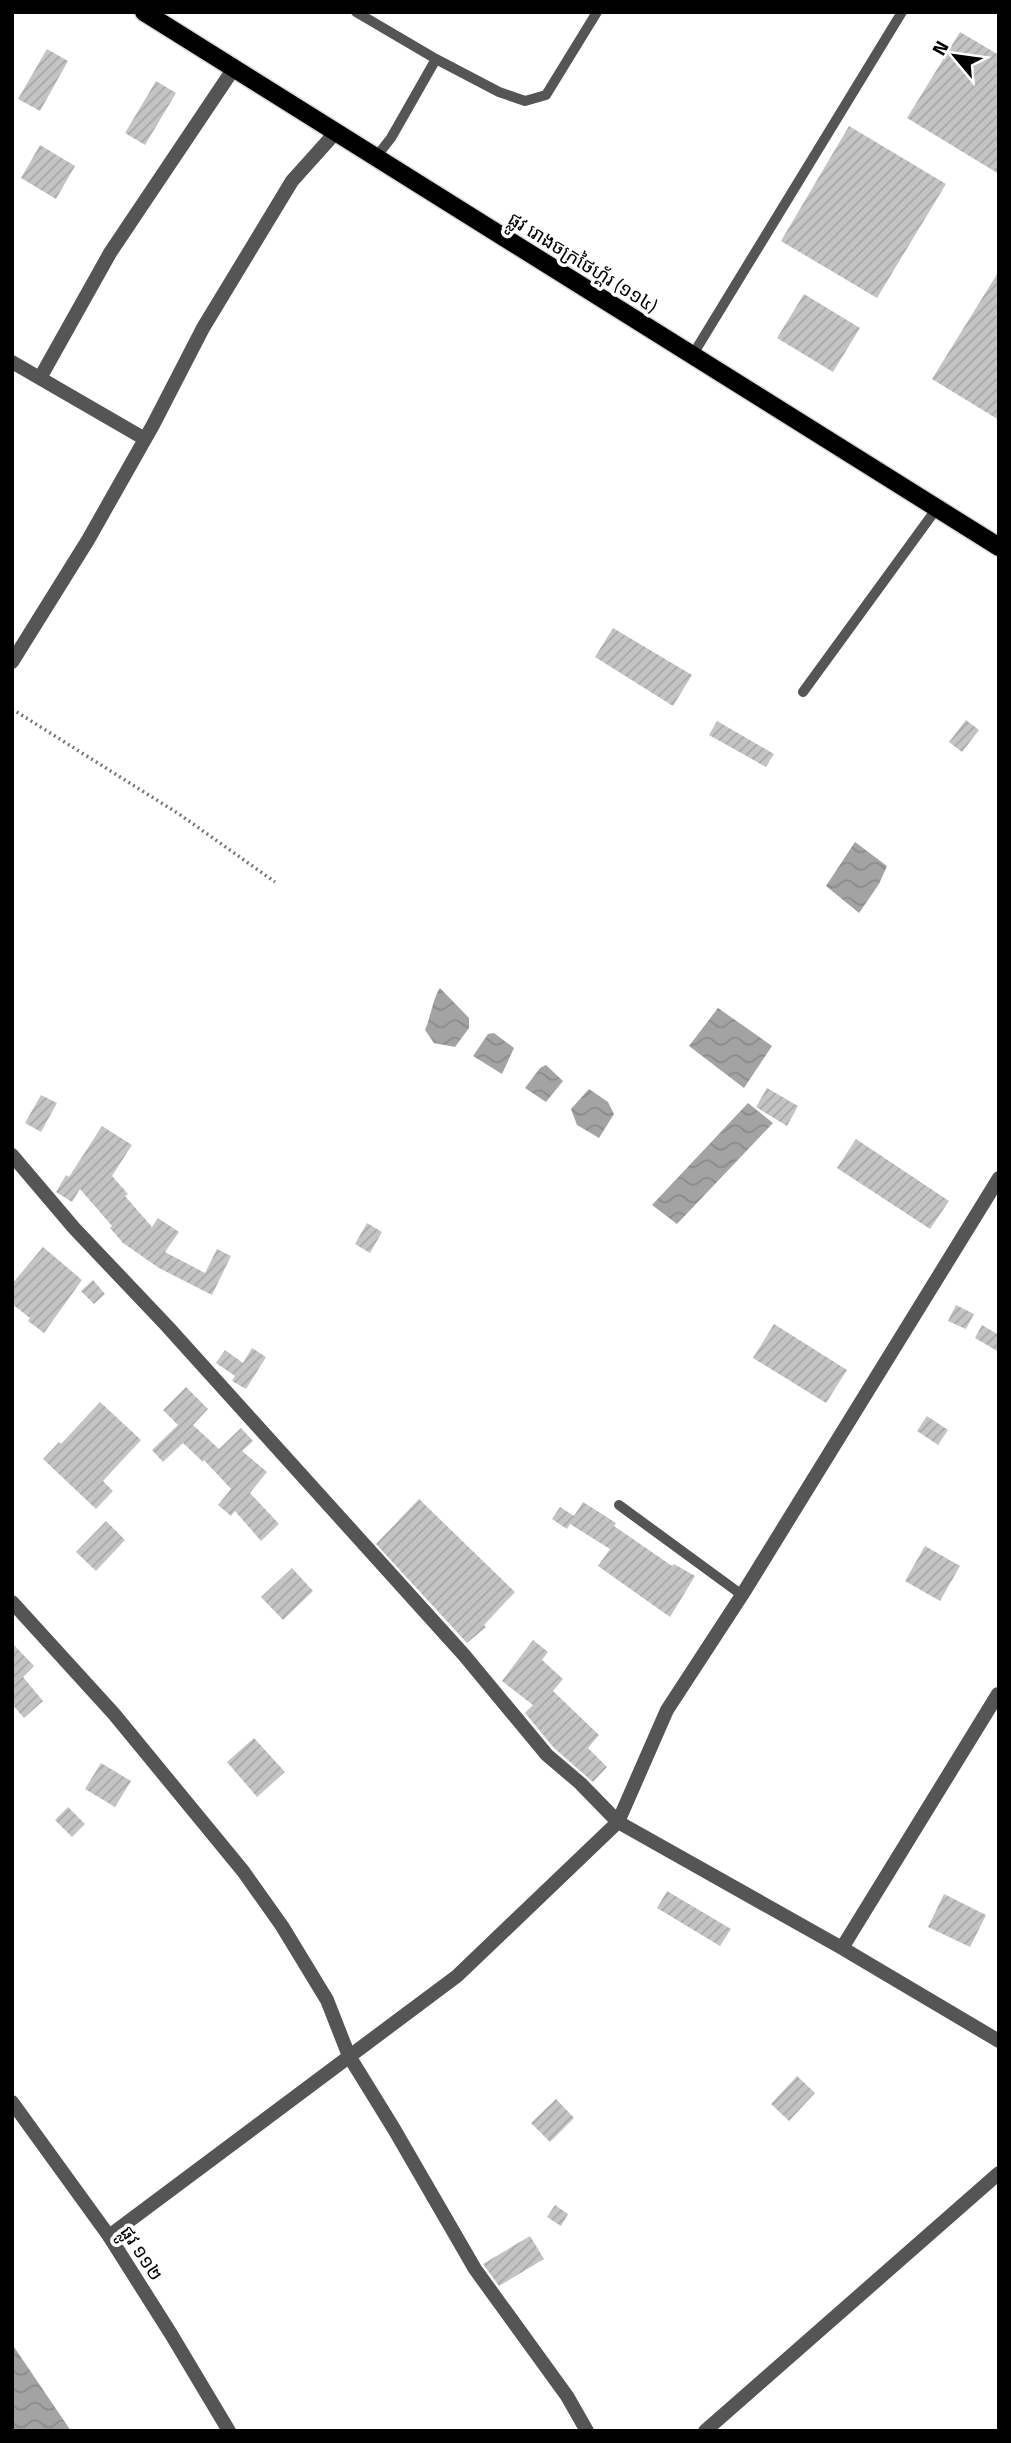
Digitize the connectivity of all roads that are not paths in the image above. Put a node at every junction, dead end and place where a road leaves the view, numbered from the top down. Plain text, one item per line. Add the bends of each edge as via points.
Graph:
1 (144, 12) edge
2 (356, 12) edge
3 (597, 12) edge
4 (902, 12) edge
5 (436, 60) junction
6 (234, 68) junction
7 (336, 132) junction
8 (376, 157) junction
9 (692, 356) junction
10 (12, 362) edge
11 (40, 378) junction
12 (145, 439) junction
13 (937, 508) junction
14 (999, 547) edge
15 (12, 662) edge
16 (803, 692) dead end
17 (12, 1155) edge
18 (999, 1178) edge
19 (619, 1505) dead end
20 (742, 1595) junction
21 (12, 1602) edge
22 (998, 1695) edge
23 (618, 1822) junction
24 (842, 1948) junction
25 (999, 2041) edge
26 (349, 2056) junction
27 (12, 2102) edge
28 (999, 2173) edge
29 (109, 2236) junction
30 (229, 2431) edge
31 (587, 2431) edge
32 (705, 2431) edge

1 - 6 main road, ផ្លូវ រោងចក្រថៃហ្គ័រ (១១៤)
2 - 5 lane
3 - 5 lane via 546,95 525,101
4 - 9 lane
5 - 8 lane
6 - 7 main road, ផ្លូវ រោងចក្រថៃហ្គ័រ (១១៤)
6 - 11 street via 110,253
7 - 8 main road, ផ្លូវ រោងចក្រថៃហ្គ័រ (១១៤)
7 - 12 street via 292,181 203,328
8 - 9 main road, ផ្លូវ រោងចក្រថៃហ្គ័រ (១១៤)
9 - 13 main road, ផ្លូវ រោងចក្រថៃហ្គ័រ (១១៤)
10 - 11 street
11 - 12 street
12 - 15 street
13 - 14 main road, ផ្លូវ រោងចក្រថៃហ្គ័រ (១១៤)
13 - 16 lane
17 - 23 street via 464,1655 547,1755
18 - 20 street
19 - 20 lane
20 - 23 street via 667,1710
21 - 26 street via 114,1714 243,1871 327,2000
22 - 24 street
23 - 24 street
23 - 26 street via 457,1976
24 - 25 street
26 - 29 street
26 - 31 street via 475,2269 568,2396
27 - 29 street, ផ្លូវ ១១២
28 - 32 street
29 - 30 street, ផ្លូវ ១១២

